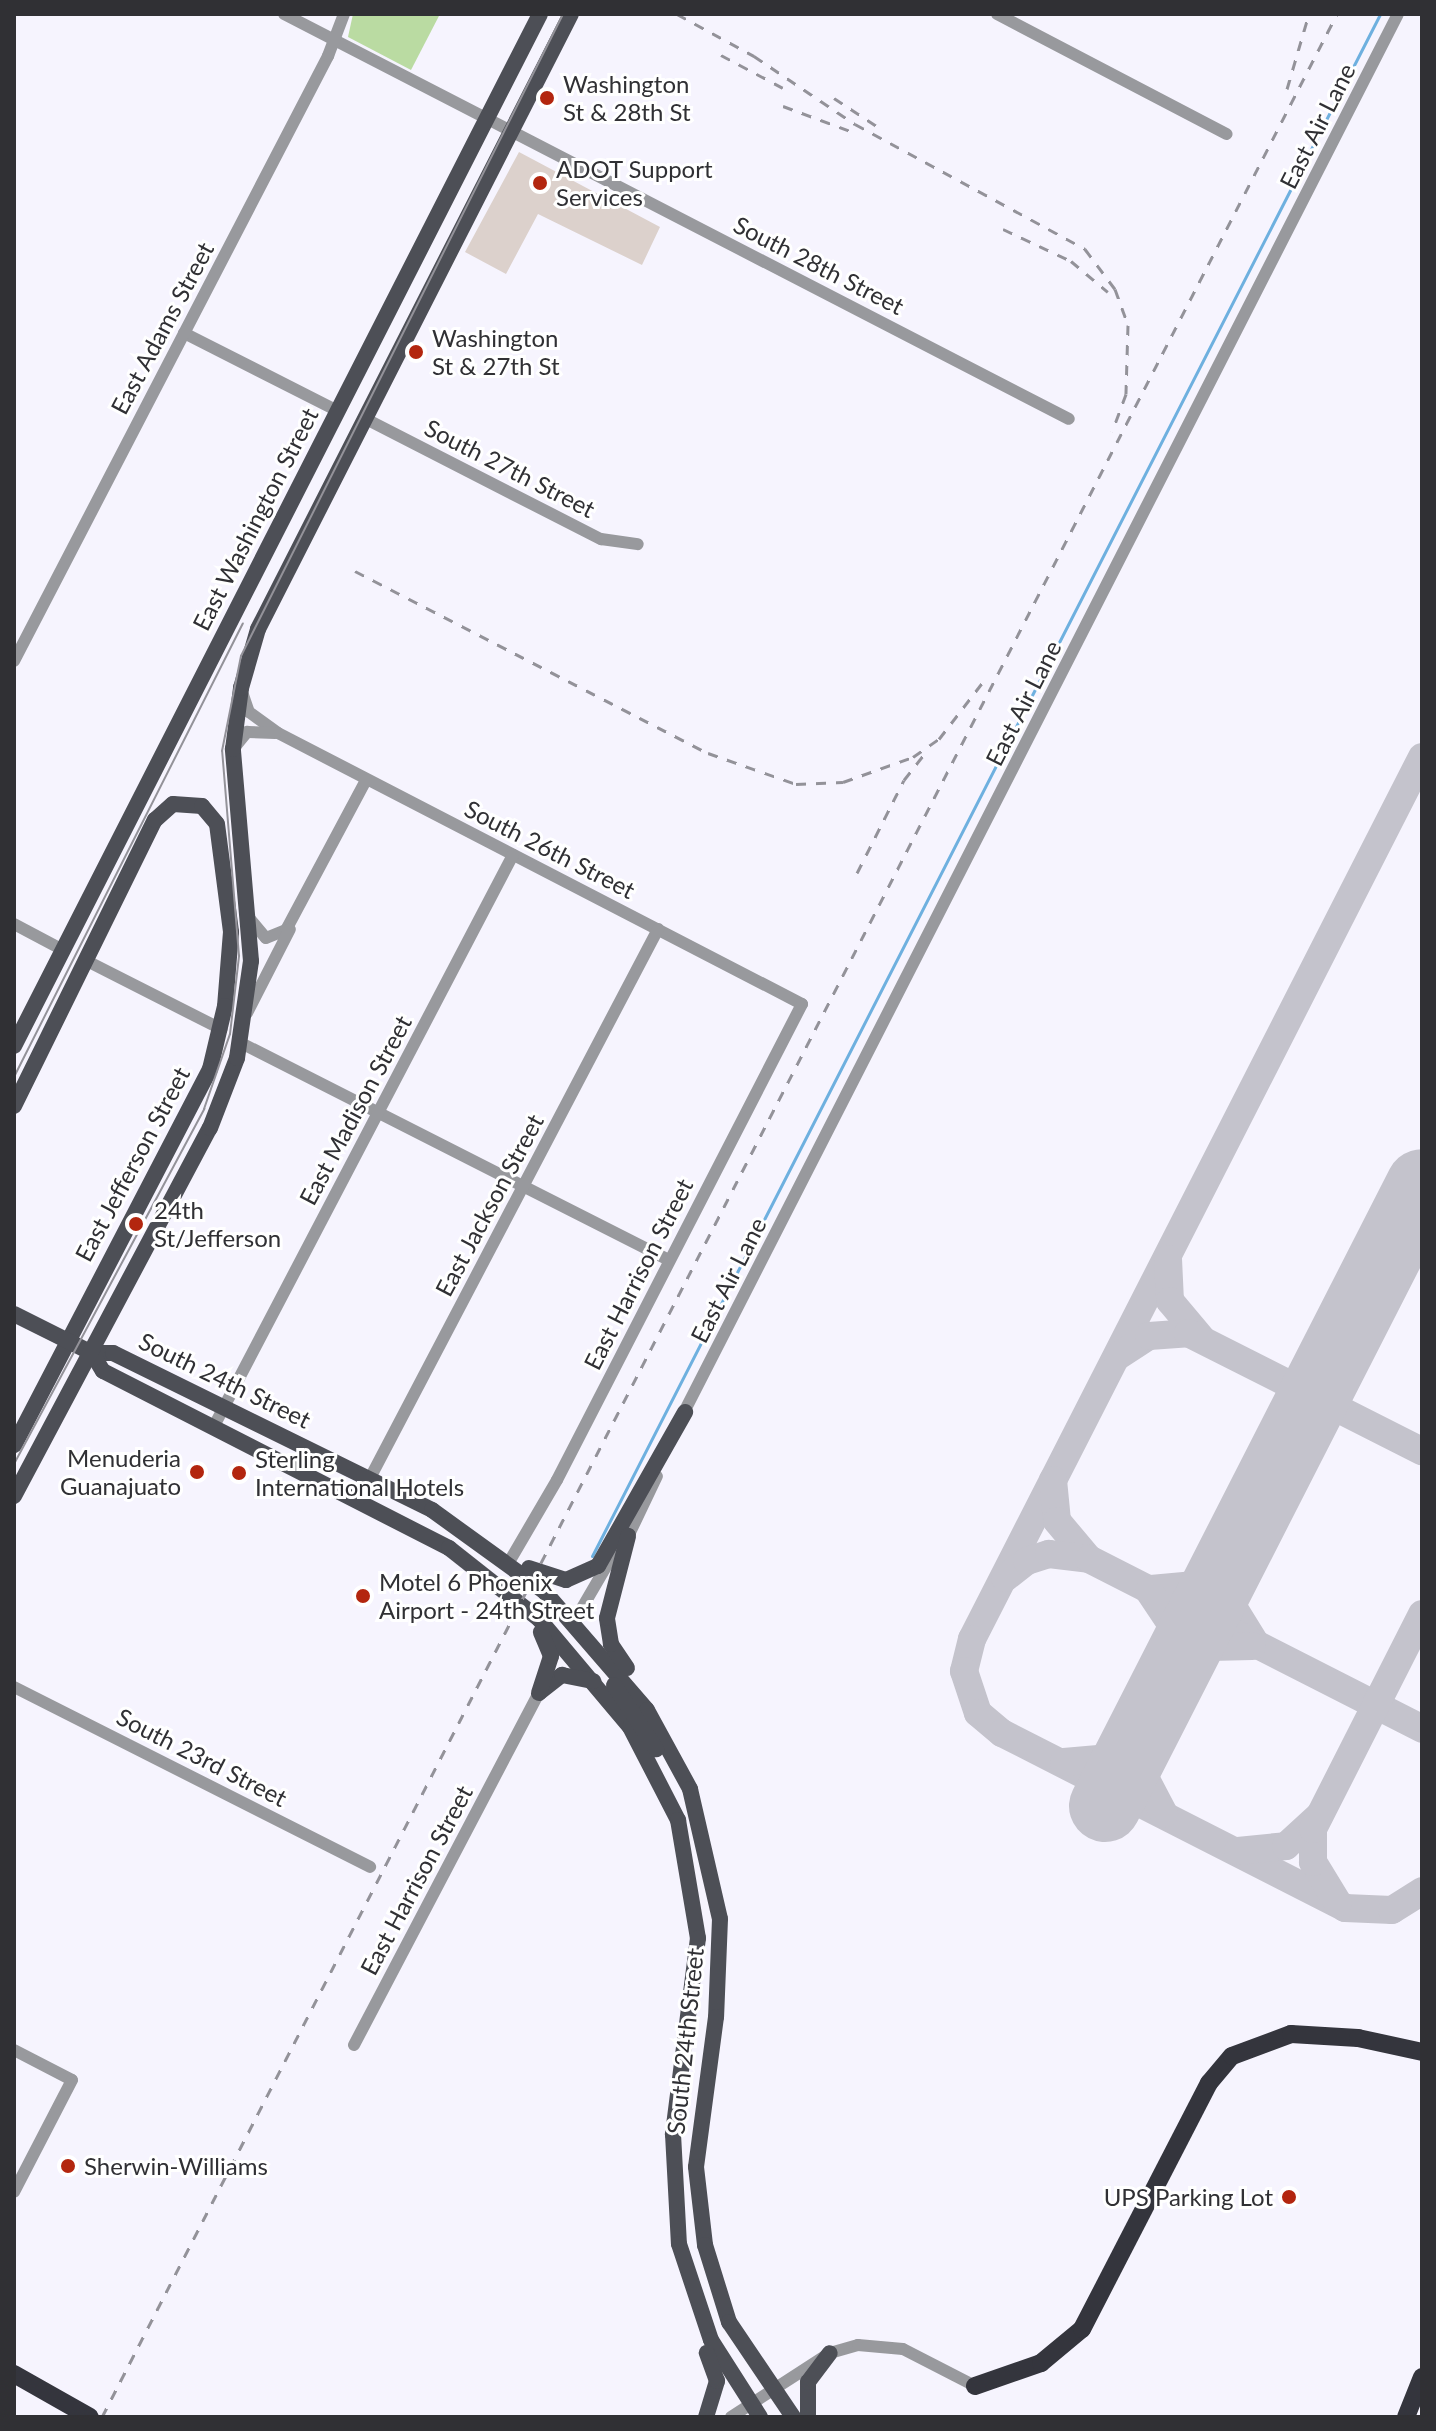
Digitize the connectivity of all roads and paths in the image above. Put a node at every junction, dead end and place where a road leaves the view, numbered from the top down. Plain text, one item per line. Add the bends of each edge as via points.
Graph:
1 (284, 14) edge
2 (344, 14) edge
3 (540, 14) edge
4 (571, 14) edge
5 (997, 14) edge
6 (1398, 14) edge
7 (335, 40) junction
8 (486, 119) junction
9 (509, 131) junction
10 (1227, 134) dead end
11 (184, 333) junction
12 (338, 411) junction
13 (366, 419) junction
14 (1069, 419) dead end
15 (638, 544) dead end
16 (14, 661) edge
17 (241, 688) junction
18 (179, 727) junction
19 (278, 733) junction
20 (233, 749) junction
21 (366, 780) junction
22 (513, 855) junction
23 (225, 887) junction
24 (117, 896) junction
25 (249, 918) junction
26 (293, 919) junction
27 (14, 924) edge
28 (658, 929) junction
29 (63, 950) junction
30 (85, 960) junction
31 (802, 1004) joint
32 (247, 1013) junction
33 (221, 1029) junction
34 (241, 1043) junction
35 (14, 1046) edge
36 (14, 1106) edge
37 (379, 1111) junction
38 (524, 1186) junction
39 (669, 1260) junction
40 (14, 1314) edge
41 (67, 1341) junction
42 (92, 1353) junction
43 (224, 1407) junction
44 (685, 1412) junction
45 (213, 1428) junction
46 (14, 1445) edge
47 (371, 1477) junction
48 (15, 1493) edge
49 (358, 1501) junction
50 (414, 1532) junction
51 (628, 1536) junction
52 (449, 1548) junction
53 (511, 1559) junction
54 (576, 1623) junction
55 (598, 1684) junction
56 (14, 1687) edge
57 (539, 1693) junction
58 (690, 1789) junction
59 (673, 1806) junction
60 (370, 1867) dead end
61 (354, 2045) dead end
62 (14, 2050) edge
63 (1422, 2052) edge
64 (14, 2192) edge
65 (683, 2264) junction
66 (830, 2353) junction
67 (14, 2374) edge
68 (1422, 2377) edge
69 (975, 2386) joint
70 (773, 2393) junction
71 (753, 2414) edge
72 (90, 2417) edge
73 (706, 2417) edge
74 (731, 2417) edge
75 (793, 2417) edge
76 (808, 2417) edge
77 (1406, 2417) edge

1 - 7 street, South 28th Street
2 - 7 street, East Adams Street
3 - 8 main road, East Washington Street
4 - 9 main road
5 - 10 street
6 - 44 street, East Air Lane
7 - 8 street, South 28th Street
7 - 11 street, East Adams Street
8 - 9 street, South 28th Street
8 - 12 main road, East Washington Street
9 - 13 main road
9 - 14 street, South 28th Street
11 - 12 street
11 - 16 street, East Adams Street
12 - 18 main road, East Washington Street
13 - 15 street, South 27th Street via 601,539
13 - 17 main road, East Jefferson Street via 282,579
17 - 19 street, South 26th Street via 249,712
17 - 20 main road, East Jefferson Street
18 - 24 main road via 126,852
18 - 29 main road, East Washington Street
19 - 20 street via 247,732
19 - 21 street, South 26th Street
20 - 23 main road, East Jefferson Street
20 - 25 main road, East Jefferson Street
21 - 22 street, South 26th Street
21 - 26 street, East Jefferson Street
22 - 28 street, South 26th Street
22 - 37 street, East Madison Street
23 - 24 main road, East Jefferson Street via 217,824 194,802 160,813
23 - 33 main road, East Jefferson Street via 231,932
24 - 30 main road
25 - 26 street via 259,935 270,939
25 - 32 main road, East Jefferson Street
26 - 32 street, East Jefferson Street
27 - 29 street
28 - 31 street, South 26th Street
28 - 38 street, East Jackson Street
29 - 35 main road, East Washington Street
30 - 33 street
30 - 36 main road
31 - 39 street, East Harrison Street
32 - 34 main road, East Jefferson Street
33 - 41 main road, East Jefferson Street via 204,1084
34 - 37 street
34 - 42 main road, East Jefferson Street via 210,1128
37 - 38 street
37 - 43 street, East Madison Street
38 - 39 street
38 - 47 street, East Jackson Street
39 - 53 street, East Harrison Street
40 - 41 main road, South 24th Street
41 - 42 main road, South 24th Street
41 - 46 main road, East Jefferson Street
42 - 43 main road, South 24th Street via 113,1353
42 - 45 main road, South 24th Street via 103,1371
42 - 48 main road, East Jefferson Street
43 - 45 street, East Madison Street
43 - 47 main road, South 24th Street
44 - 51 street, East Air Lane
44 - 53 main road via 591,1572 547,1579
44 - 54 street, East Air Lane
45 - 49 main road, South 24th Street
47 - 49 street, East Jackson Street
47 - 53 main road, South 24th Street
49 - 50 main road, South 24th Street
50 - 52 main road, South 24th Street
50 - 57 main road via 502,1597 549,1642
51 - 54 street, East Air Lane
51 - 58 main road via 609,1601 609,1637 679,1747
52 - 54 main road via 499,1573 551,1617
52 - 55 main road, South 24th Street via 530,1611
53 - 54 main road, South 24th Street
54 - 58 main road, South 24th Street via 647,1710
54 - 59 main road via 660,1757
55 - 57 main road via 568,1674
55 - 59 main road, South 24th Street via 638,1740
56 - 60 street, South 23rd Street
57 - 61 street, East Harrison Street
58 - 70 main road, South 24th Street via 714,1878 721,1966 697,2199 720,2302
59 - 65 main road, South 24th Street via 698,1938 672,2160
62 - 64 street via 72,2080
63 - 69 highway via 1358,2038 1291,2034 1232,2056 1209,2083 1082,2329 1041,2363
65 - 71 main road, South 24th Street via 711,2340
65 - 73 main road via 683,2294 716,2376
66 - 69 street via 888,2345
66 - 70 street
66 - 76 main road via 808,2382
67 - 72 highway
68 - 77 highway
70 - 71 street
70 - 75 main road, South 24th Street
71 - 74 street

